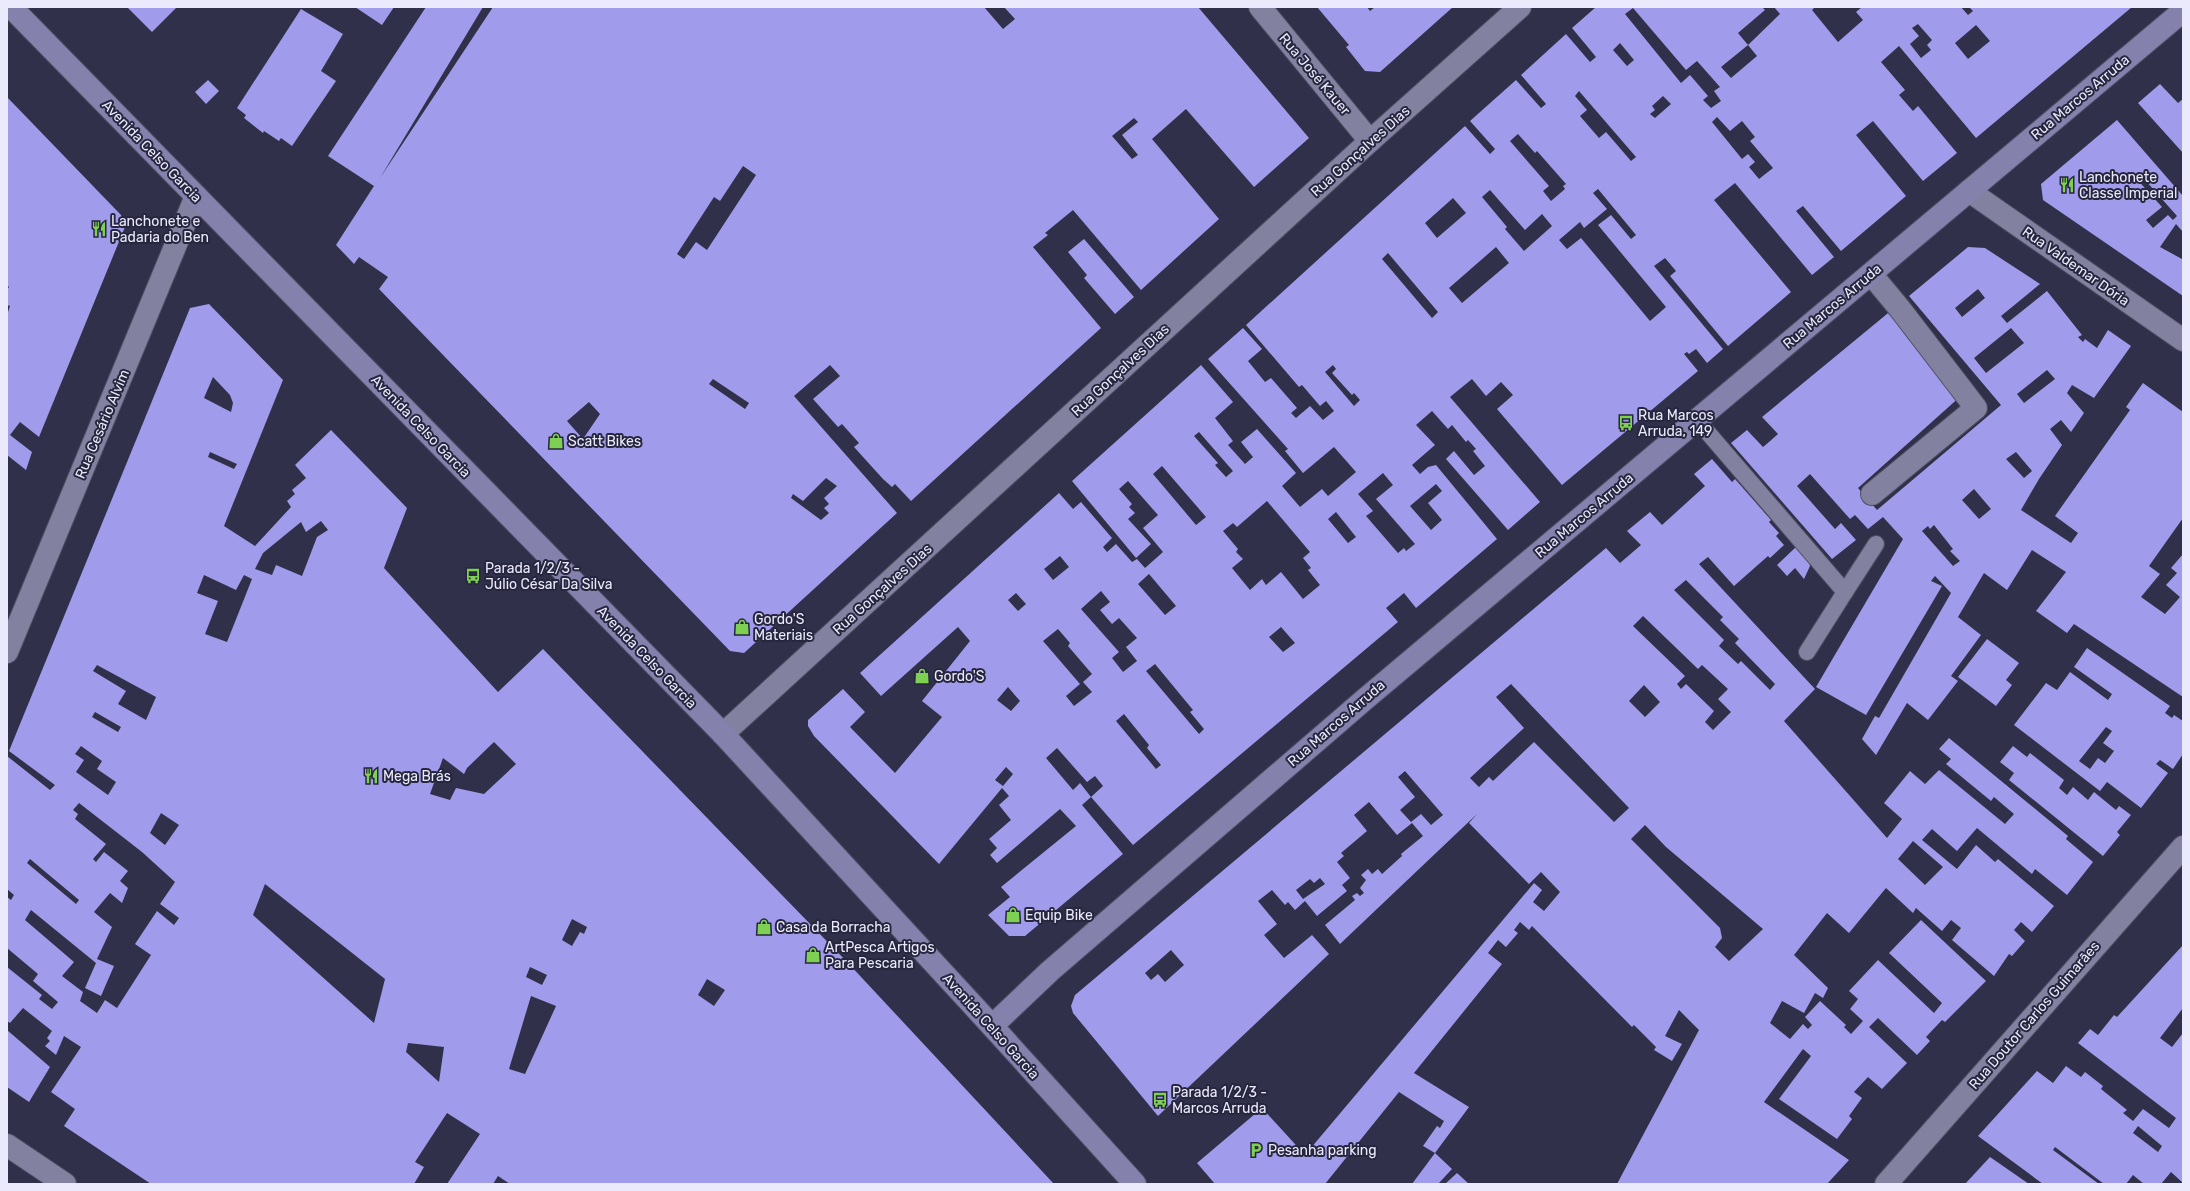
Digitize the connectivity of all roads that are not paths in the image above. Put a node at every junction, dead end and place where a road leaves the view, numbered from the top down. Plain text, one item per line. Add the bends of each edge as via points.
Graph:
1 (11, 7) edge
2 (1260, 7) edge
3 (1520, 7) edge
4 (2183, 11) edge
5 (1370, 141) junction
6 (1969, 191) junction
7 (196, 196) junction
8 (1871, 274) junction
9 (2183, 340) edge
10 (1696, 420) junction
11 (1872, 494) dead end
12 (1876, 544) dead end
13 (1846, 592) junction
14 (7, 652) edge
15 (1807, 652) dead end
16 (723, 734) junction
17 (2183, 847) edge
18 (992, 1026) junction
19 (7, 1145) edge
20 (65, 1184) edge
21 (1135, 1184) edge
22 (1886, 1184) edge

1 - 7 main road, Avenida Celso Garcia
2 - 5 street, Rua José Kauer
3 - 5 street, Rua Gonçalves Dias
4 - 6 main road, Rua Marcos Arruda
5 - 16 street, Rua Gonçalves Dias
6 - 8 main road, Rua Marcos Arruda
6 - 9 street, Rua Valdemar Dória
7 - 14 street, Rua Cesário Alvim
7 - 16 main road, Avenida Celso Garcia
8 - 10 main road, Rua Marcos Arruda
8 - 11 street via 1976,408
10 - 13 lane
10 - 18 main road, Rua Marcos Arruda via 1364,700 1050,971
12 - 13 lane
13 - 15 lane
16 - 18 main road, Avenida Celso Garcia
17 - 22 street, Rua Doutor Carlos Guimarães
18 - 21 main road, Avenida Celso Garcia
19 - 20 street

